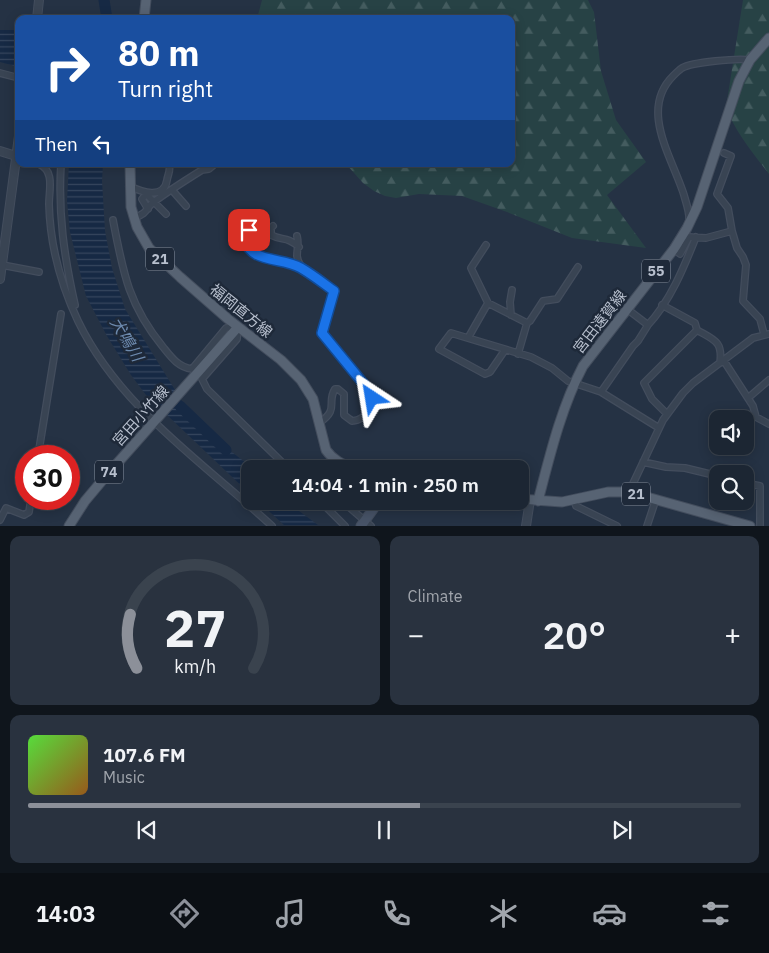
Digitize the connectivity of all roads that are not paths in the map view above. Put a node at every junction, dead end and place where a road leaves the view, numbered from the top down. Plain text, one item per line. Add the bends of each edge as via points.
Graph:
1 (39, 0) edge
2 (146, 0) edge
3 (37, 15) edge
4 (144, 15) edge
5 (769, 38) edge
6 (750, 60) junction
7 (0, 73) edge
8 (15, 77) edge
9 (0, 151) edge
10 (724, 152) dead end
11 (15, 155) edge
12 (15, 167) edge
13 (43, 167) edge
14 (61, 167) edge
15 (130, 167) edge
16 (170, 167) edge
17 (211, 167) edge
18 (130, 186) junction
19 (172, 190) junction
20 (146, 194) junction
21 (153, 202) junction
22 (186, 206) dead end
23 (148, 209) junction
24 (166, 214) dead end
25 (134, 218) junction
26 (113, 220) dead end
27 (273, 226) dead end
28 (687, 228) junction
29 (249, 230) dead end
30 (732, 231) junction
31 (297, 236) dead end
32 (696, 237) junction
33 (486, 245) dead end
34 (298, 247) junction
35 (674, 249) junction
36 (2, 265) junction
37 (578, 267) dead end
38 (301, 268) junction
39 (38, 272) dead end
40 (0, 279) edge
41 (512, 290) dead end
42 (488, 303) junction
43 (662, 305) junction
44 (627, 309) junction
45 (61, 314) dead end
46 (511, 315) junction
47 (78, 321) junction
48 (527, 323) junction
49 (647, 326) junction
50 (238, 327) junction
51 (697, 330) junction
52 (766, 334) edge
53 (468, 338) junction
54 (505, 350) junction
55 (518, 354) junction
56 (722, 362) junction
57 (769, 380) edge
58 (574, 383) junction
59 (602, 392) junction
60 (748, 398) junction
61 (667, 414) junction
62 (154, 422) junction
63 (319, 423) junction
64 (769, 424) edge
65 (659, 428) junction
66 (40, 445) edge
67 (330, 456) junction
68 (280, 460) edge
69 (329, 460) edge
70 (336, 460) edge
71 (643, 462) junction
72 (709, 474) edge
73 (754, 485) edge
74 (629, 492) junction
75 (656, 499) junction
76 (529, 500) edge
77 (534, 500) junction
78 (574, 500) junction
79 (29, 510) edge
80 (329, 510) edge
81 (351, 510) edge
82 (374, 510) edge
83 (0, 520) edge
84 (365, 524) edge
85 (69, 526) edge
86 (272, 526) edge
87 (345, 526) edge
88 (526, 526) edge
89 (617, 526) edge
90 (647, 526) edge
91 (750, 526) edge
92 (760, 526) edge

1 - 3 street
2 - 4 main road
5 - 6 main road, 宮田遠賀線 / 55
6 - 28 main road, 宮田遠賀線 / 55 via 738,82 697,207
6 - 28 street via 738,58 681,68 668,82 660,98 660,133 690,214
7 - 8 street
9 - 11 street
10 - 30 street via 731,156 717,194 728,208
12 - 36 street
13 - 47 street via 49,173 53,245 60,276
14 - 47 street via 62,234
15 - 18 main road, 福岡直方線 / 21
16 - 20 street via 167,185 157,193
17 - 19 street
18 - 20 street
18 - 25 main road, 福岡直方線 / 21
19 - 21 street
19 - 22 street
20 - 21 street
20 - 23 street via 142,198
21 - 23 street
21 - 24 street
23 - 25 street
25 - 50 main road, 福岡直方線 / 21 via 149,248
26 - 50 street via 132,298 153,335 173,360 192,369 226,328
27 - 34 street via 272,235 289,239
28 - 35 main road, 宮田遠賀線 / 55
29 - 38 street via 243,236 250,250 262,258
30 - 32 street via 706,238
30 - 52 street via 746,265 743,301 760,319
31 - 34 street
32 - 35 street via 690,237 680,254
32 - 43 street via 686,263
33 - 42 street via 471,268
34 - 38 street
35 - 44 main road, 宮田遠賀線 / 55
36 - 39 street
36 - 40 street
37 - 48 street via 557,298 543,301
38 - 63 street via 334,291 322,333 372,398 364,417 352,421 344,415 344,394 335,389 331,412
41 - 46 street
42 - 46 street
42 - 53 street
43 - 49 street
43 - 51 street via 695,323
44 - 49 street
44 - 58 main road, 宮田遠賀線 / 55 via 583,366
45 - 66 street
46 - 48 street
47 - 62 street via 114,379
48 - 55 street
49 - 59 street
50 - 62 main road, 宮田小竹線 / 74
50 - 63 main road, 福岡直方線 / 21 via 301,380 313,399
50 - 68 street via 237,339 202,378 207,389
51 - 56 street via 718,343
51 - 61 street via 644,383 652,399
52 - 56 street via 753,338
53 - 54 street
53 - 54 street via 451,333 439,350 485,374 490,372
54 - 55 street
55 - 58 street via 531,357
56 - 60 street
56 - 61 street via 693,383
57 - 60 street
58 - 59 street
58 - 77 main road, 宮田遠賀線 / 55
59 - 65 street
60 - 64 street via 756,417
61 - 65 street
62 - 85 main road, 宮田小竹線 / 74 via 85,500
62 - 86 street
63 - 67 main road, 福岡直方線 / 21
65 - 71 street
67 - 69 street
67 - 70 main road
71 - 72 street
71 - 74 street
73 - 92 street via 760,486
74 - 75 main road, 21
74 - 78 main road, 21 via 608,492
75 - 90 street
75 - 91 main road, 21
76 - 77 main road, 21
77 - 78 main road, 21
77 - 88 street
78 - 89 street via 576,506
79 - 83 street via 24,515 6,508
80 - 87 street
81 - 84 street
82 - 84 main road

